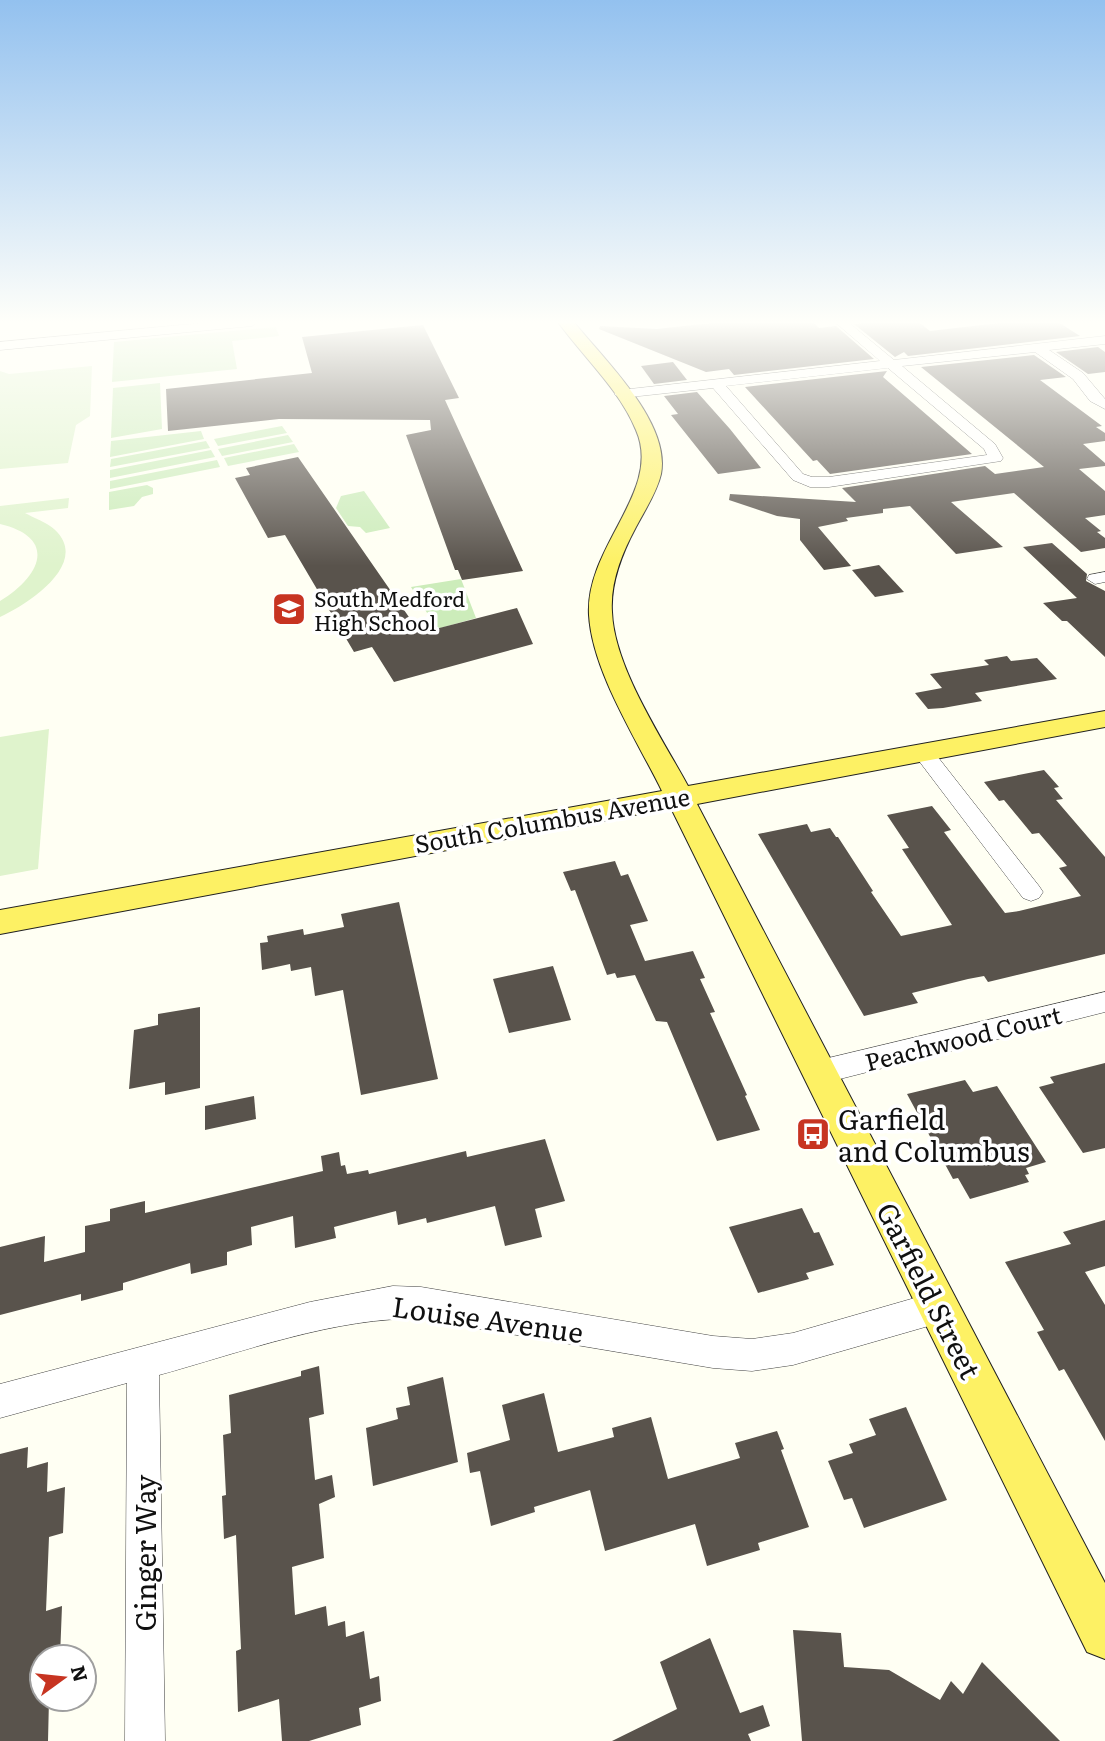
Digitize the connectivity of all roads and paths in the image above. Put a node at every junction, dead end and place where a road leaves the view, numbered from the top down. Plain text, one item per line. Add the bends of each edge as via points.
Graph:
1 (627, 403) edge
2 (734, 403) edge
3 (938, 403) edge
4 (1105, 719) edge
5 (923, 752) junction
6 (679, 796) junction
7 (1031, 892) dead end
8 (0, 922) edge
9 (1105, 1002) edge
10 (820, 1072) junction
11 (939, 1307) junction
12 (143, 1364) junction
13 (0, 1401) edge
14 (1105, 1634) edge
15 (145, 1741) edge

1 - 6 main road, Garfield Street via 651,443 653,470 602,577 600,628 612,665
2 - 3 street via 798,477 810,482 996,458 990,447
4 - 5 main road, South Columbus Avenue
5 - 6 main road, South Columbus Avenue
5 - 7 street
6 - 8 main road, South Columbus Avenue
6 - 10 main road, Garfield Street
9 - 10 street, Peachwood Court
10 - 11 main road, Garfield Street
11 - 12 street, Louise Avenue via 793,1349 752,1355 393,1302 310,1318
11 - 14 main road, Garfield Street
12 - 13 street, Louise Avenue
12 - 15 street, Ginger Way

